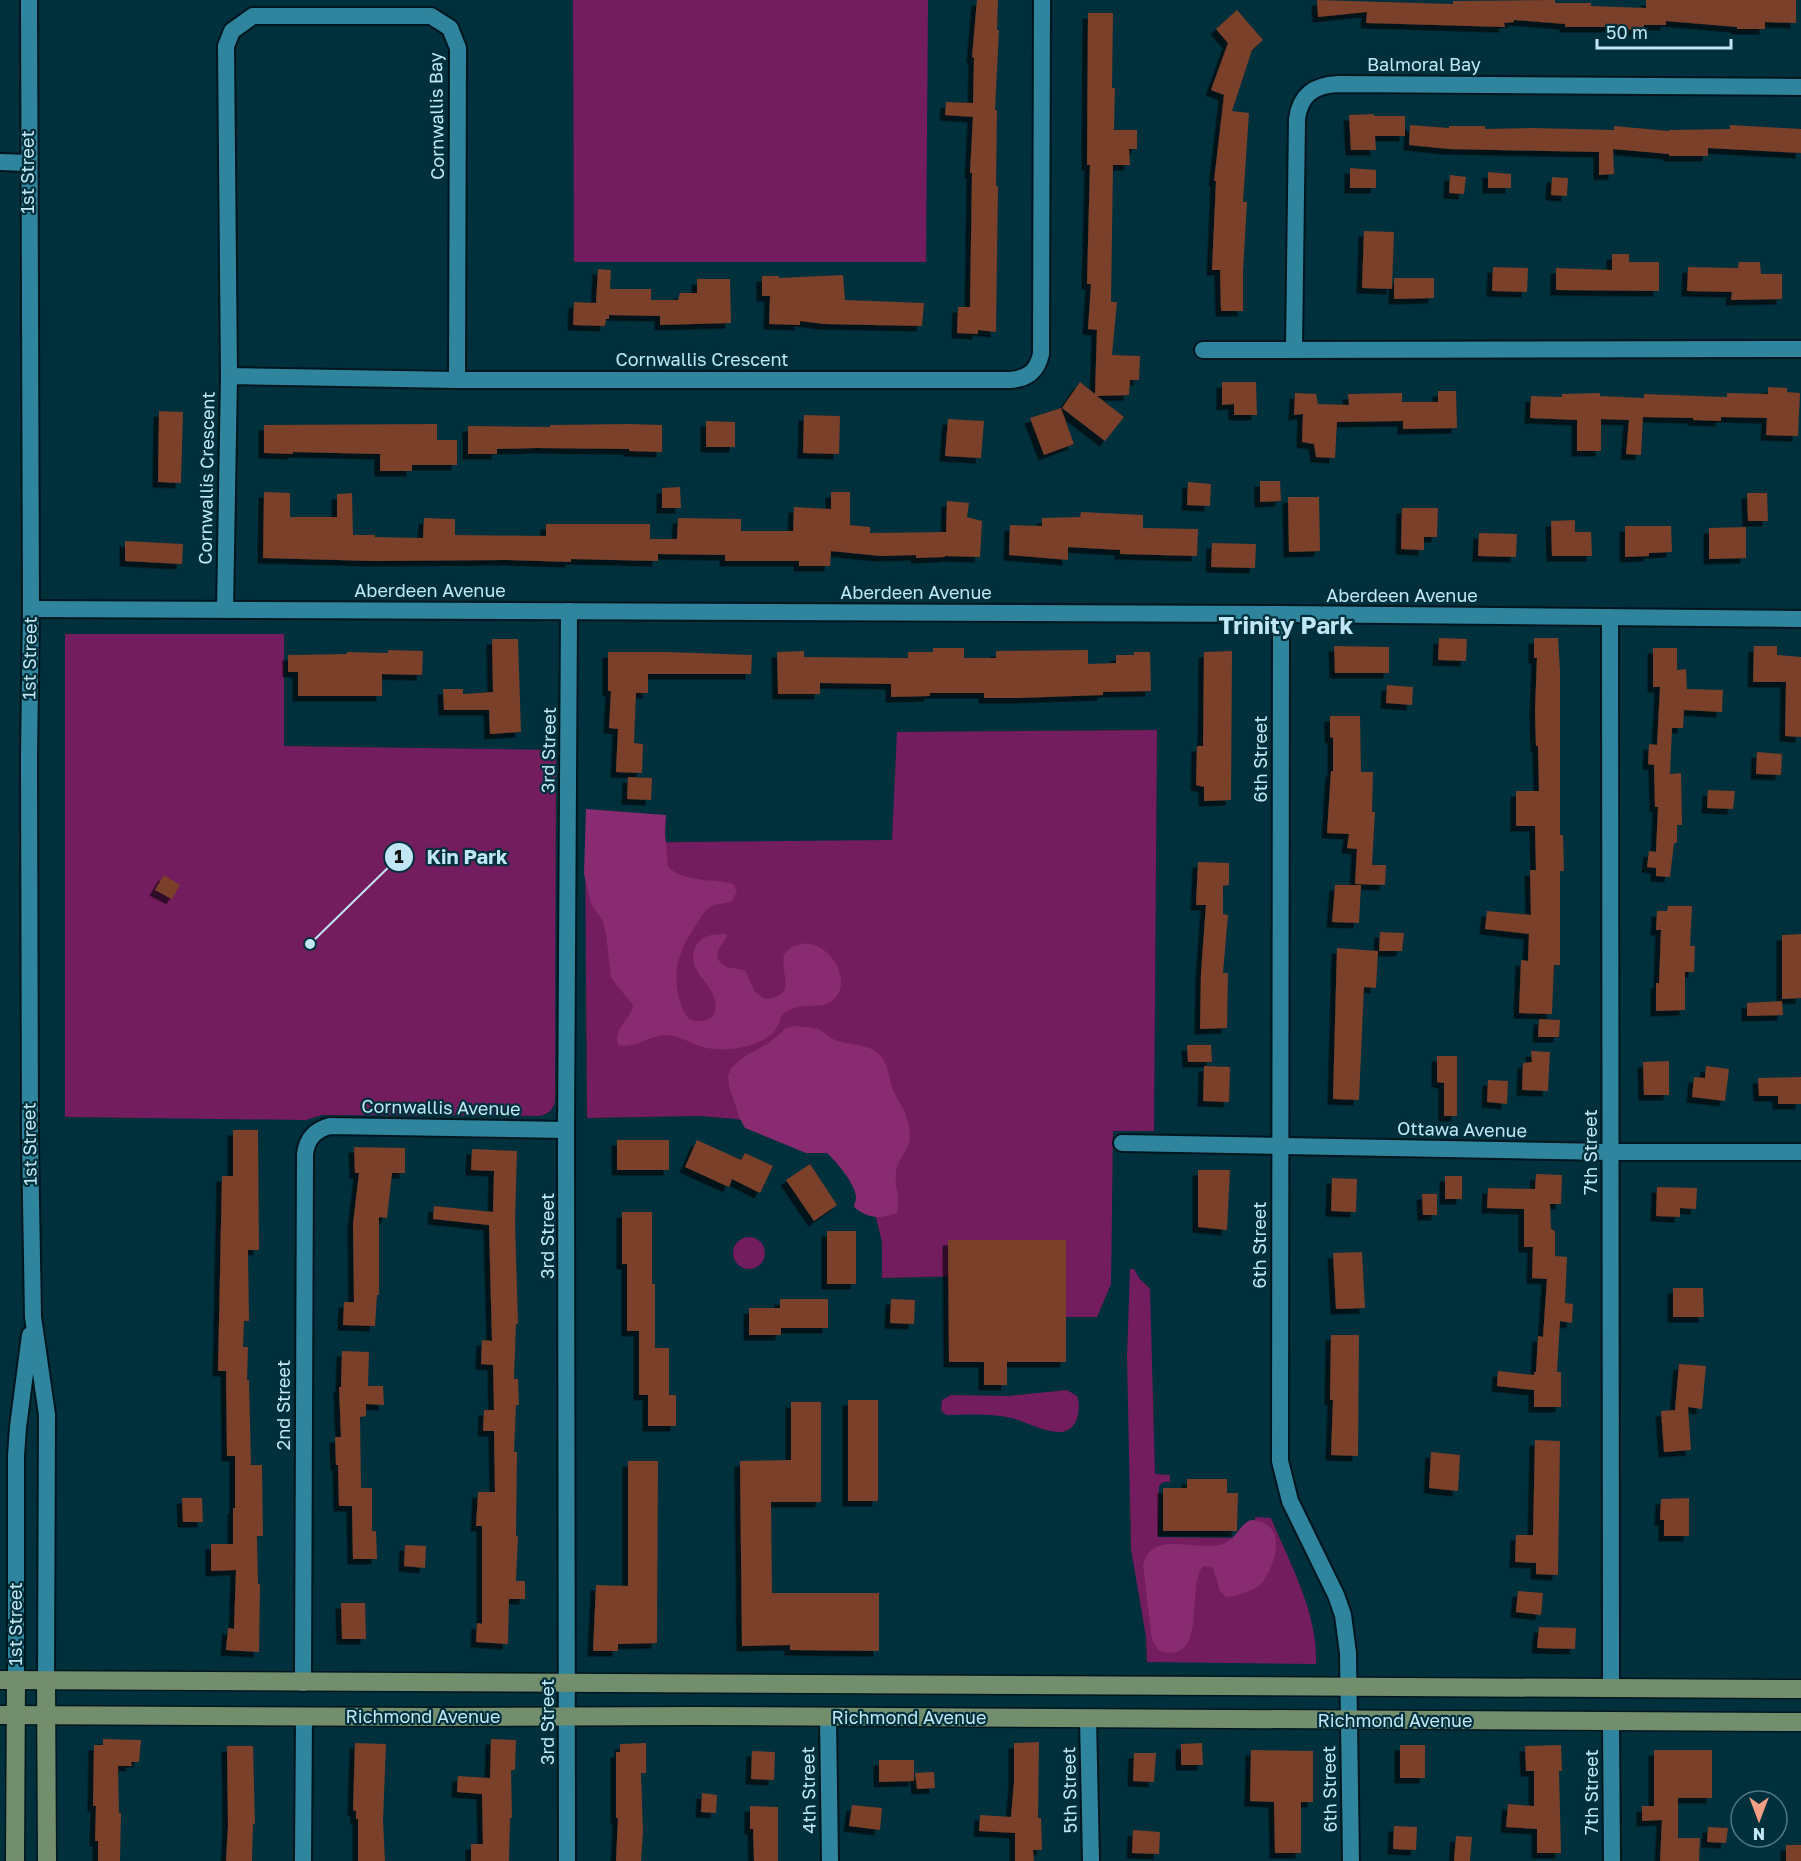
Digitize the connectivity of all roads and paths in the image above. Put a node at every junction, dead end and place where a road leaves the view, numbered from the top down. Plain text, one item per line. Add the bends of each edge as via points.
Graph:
1 (29, 0) edge
2 (1042, 0) edge
3 (1801, 87) edge
4 (0, 162) edge
5 (28, 163) junction
6 (1294, 349) junction
7 (1801, 349) edge
8 (1203, 350) dead end
9 (229, 376) junction
10 (457, 380) junction
11 (31, 609) junction
12 (225, 610) junction
13 (570, 611) junction
14 (1281, 614) junction
15 (1610, 617) junction
16 (1801, 619) edge
17 (566, 1130) junction
18 (316, 1131) joint
19 (1122, 1143) dead end
20 (1280, 1147) junction
21 (1611, 1152) junction
22 (1801, 1152) edge
23 (33, 1317) junction
24 (8, 1680) edge
25 (46, 1681) junction
26 (567, 1682) junction
27 (303, 1683) junction
28 (1349, 1687) junction
29 (1611, 1687) junction
30 (1801, 1689) edge
31 (8, 1715) edge
32 (46, 1715) junction
33 (304, 1716) junction
34 (567, 1716) junction
35 (828, 1718) junction
36 (1088, 1718) junction
37 (1349, 1720) junction
38 (1611, 1722) junction
39 (1801, 1722) edge
40 (15, 1861) edge
41 (47, 1861) edge
42 (303, 1861) edge
43 (567, 1861) edge
44 (830, 1861) edge
45 (1091, 1861) edge
46 (1351, 1861) edge
47 (1612, 1861) edge

1 - 5 street, 1st Street
2 - 10 street, Cornwallis Crescent via 1042,344 1039,363 1028,376 1009,380
3 - 6 street, Balmoral Bay via 1338,84 1311,91 1300,105 1297,119
4 - 5 street
5 - 11 street, 1st Street
6 - 7 street
6 - 8 street
9 - 10 street, Cornwallis Crescent
9 - 10 street, Cornwallis Bay via 226,46 232,31 253,16 431,16 450,28 458,48
9 - 12 street, Cornwallis Crescent
11 - 12 street, Aberdeen Avenue
11 - 23 street, 1st Street via 29,1079
12 - 13 street, Aberdeen Avenue
13 - 14 street, Aberdeen Avenue
13 - 17 street, 3rd Street
14 - 15 street, Aberdeen Avenue
14 - 20 street, 6th Street
15 - 16 street, Aberdeen Avenue
15 - 21 street, 7th Street
17 - 18 street, Cornwallis Avenue via 330,1126
17 - 26 street, 3rd Street
18 - 27 street, 2nd Street via 307,1142 305,1154
19 - 20 street, Ottawa Avenue
20 - 21 street, Ottawa Avenue
20 - 28 street, 6th Street via 1280,1461 1290,1502 1343,1615
21 - 22 street, Ottawa Avenue
21 - 29 street, 7th Street
23 - 24 street, 1st Street via 18,1426
23 - 25 street, 1st Street via 47,1415
24 - 25 main road, Richmond Avenue
24 - 31 main road, 1st Street
25 - 27 main road, Richmond Avenue
25 - 32 main road, 1st Street
26 - 27 main road, Richmond Avenue
26 - 28 main road, Richmond Avenue
26 - 34 street, 3rd Street
28 - 29 main road, Richmond Avenue
28 - 37 street, 6th Street
29 - 30 main road, Richmond Avenue
31 - 32 main road, Richmond Avenue
31 - 40 main road, 1st Street
32 - 33 main road, Richmond Avenue
32 - 41 main road, 1st Street
33 - 34 main road, Richmond Avenue
33 - 42 street
34 - 35 main road, Richmond Avenue
34 - 43 street, 3rd Street
35 - 36 main road, Richmond Avenue
35 - 44 street, 4th Street
36 - 37 main road, Richmond Avenue
36 - 45 street, 5th Street
37 - 38 main road, Richmond Avenue
37 - 46 street, 6th Street
38 - 39 main road, Richmond Avenue
38 - 47 street, 7th Street

